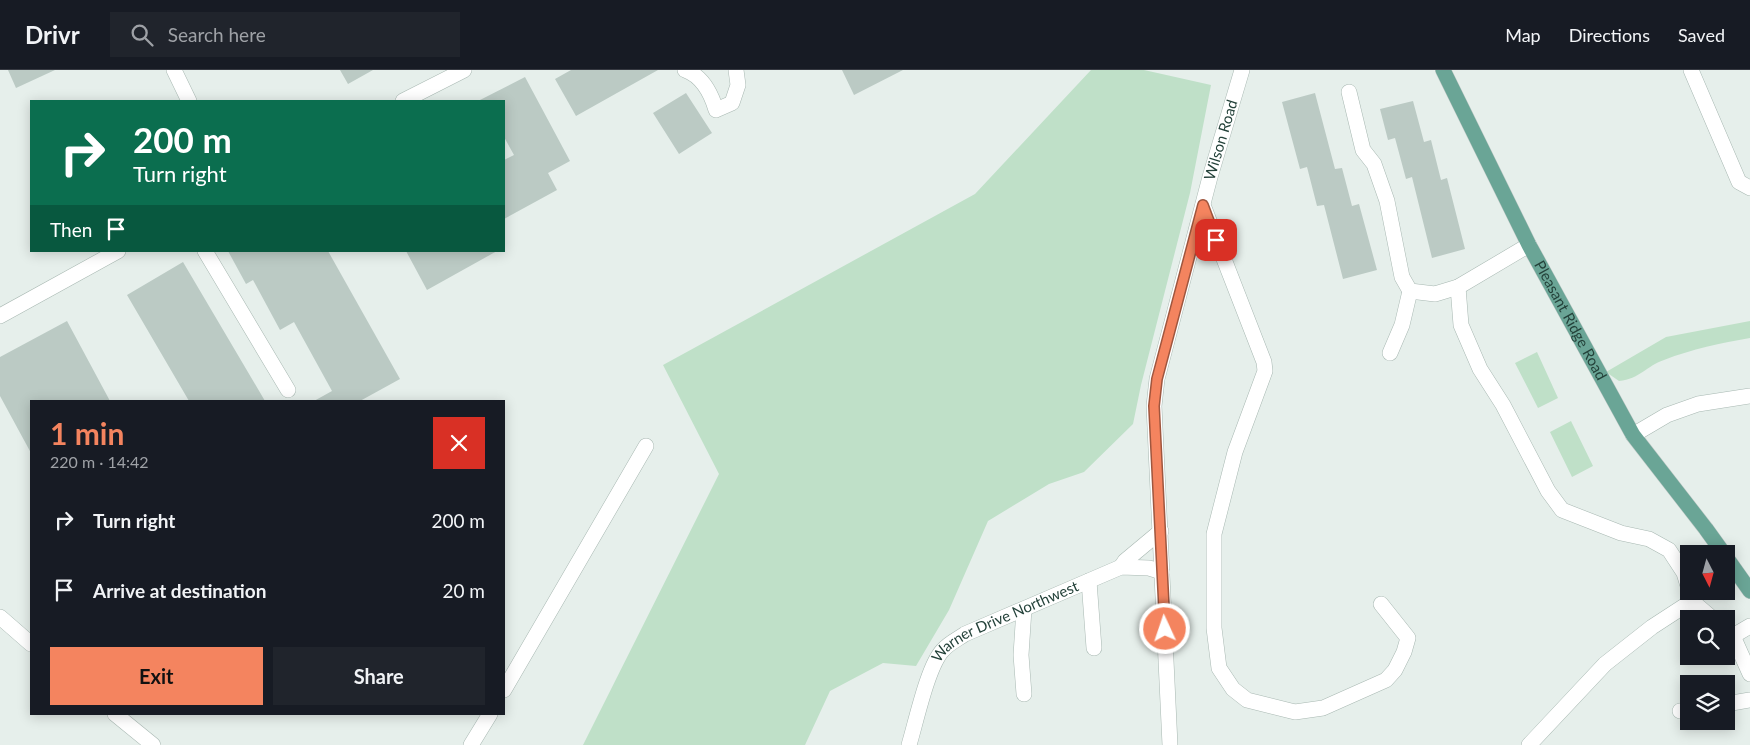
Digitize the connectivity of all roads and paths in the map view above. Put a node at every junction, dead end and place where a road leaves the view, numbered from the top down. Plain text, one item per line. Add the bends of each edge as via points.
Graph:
1 (174, 70) edge
2 (464, 70) edge
3 (685, 70) edge
4 (736, 70) edge
5 (1242, 70) edge
6 (1443, 70) edge
7 (1691, 70) edge
8 (1349, 92) dead end
9 (189, 100) edge
10 (405, 100) edge
11 (1750, 188) edge
12 (1203, 205) junction
13 (1529, 246) junction
14 (116, 252) edge
15 (206, 252) edge
16 (1458, 287) junction
17 (1410, 291) junction
18 (2, 311) edge
19 (1390, 353) dead end
20 (288, 390) dead end
21 (1750, 396) edge
22 (1633, 435) junction
23 (646, 446) dead end
24 (1161, 531) junction
25 (1718, 545) edge
26 (1680, 566) edge
27 (1121, 567) junction
28 (1735, 570) edge
29 (1162, 572) junction
30 (1089, 581) junction
31 (1750, 591) edge
32 (1683, 600) edge
33 (1696, 600) edge
34 (1381, 604) dead end
35 (1024, 609) junction
36 (1705, 610) edge
37 (0, 617) edge
38 (1750, 626) edge
39 (1735, 631) edge
40 (30, 643) edge
41 (1735, 643) edge
42 (1094, 648) dead end
43 (1750, 674) edge
44 (505, 688) edge
45 (1024, 694) dead end
46 (1750, 700) edge
47 (1735, 702) edge
48 (116, 715) edge
49 (489, 715) edge
50 (153, 745) edge
51 (471, 745) edge
52 (910, 745) edge
53 (1170, 745) edge
54 (1529, 745) edge

1 - 9 street
2 - 10 street
3 - 4 street via 710,92 716,110 732,103 738,84
5 - 12 street, Wilson Road
6 - 13 main road, Pleasant Ridge Road
7 - 11 street via 1739,182
8 - 17 street via 1363,150 1374,164 1388,201 1402,277
12 - 24 street, Wilson Road via 1157,379 1154,406
12 - 34 street via 1265,371 1236,452 1214,534 1214,628 1219,668 1233,689 1247,700 1295,712 1324,708 1386,680 1404,652 1408,638
13 - 16 street
13 - 22 main road, Pleasant Ridge Road
14 - 18 street
15 - 20 street
16 - 17 street via 1435,294
16 - 26 street via 1461,326 1480,369 1503,405 1548,491 1562,510 1649,539 1670,550
17 - 19 street via 1402,325
21 - 22 street via 1698,404 1668,415
22 - 25 main road, Pleasant Ridge Road
23 - 44 street
24 - 27 street
24 - 29 street, Wilson Road
27 - 29 street, Warner Drive Northwest
27 - 30 street, Warner Drive Northwest
28 - 31 main road
29 - 53 street, Wilson Road
30 - 35 street, Warner Drive Northwest
30 - 42 street
32 - 54 street via 1605,664
33 - 36 street
35 - 45 street via 1021,655
35 - 52 street, Warner Drive Northwest via 965,634 942,650 932,668
37 - 40 street
38 - 39 street
41 - 43 street
46 - 47 street
48 - 50 street
49 - 51 street

